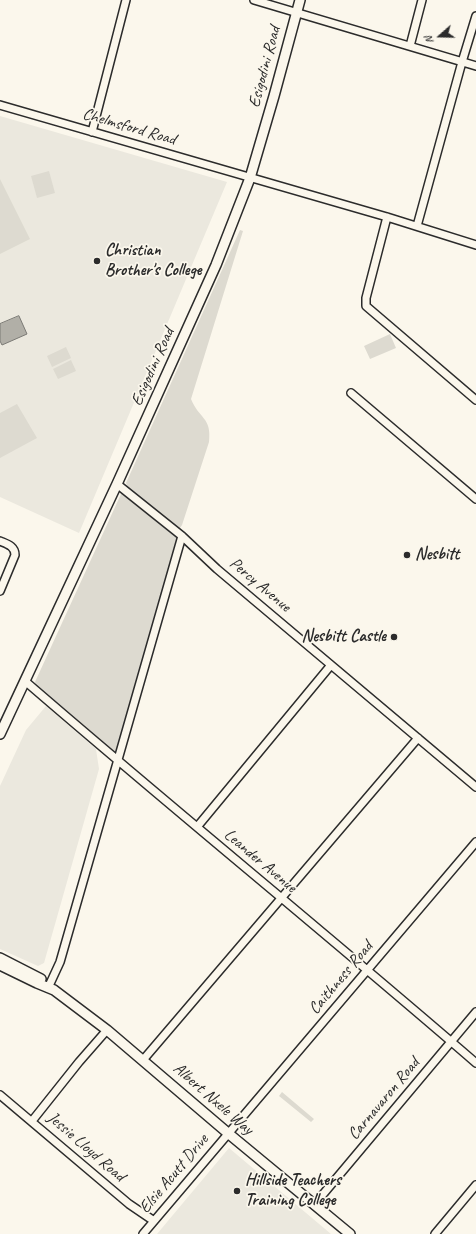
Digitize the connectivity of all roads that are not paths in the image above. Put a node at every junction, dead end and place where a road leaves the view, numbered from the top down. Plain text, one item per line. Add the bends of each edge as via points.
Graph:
1 (126, 0) edge
2 (254, 0) edge
3 (300, 0) edge
4 (422, 0) edge
5 (296, 12) junction
6 (476, 16) edge
7 (410, 46) junction
8 (462, 62) junction
9 (476, 66) edge
10 (0, 105) edge
11 (92, 132) junction
12 (250, 178) junction
13 (387, 217) junction
14 (417, 226) junction
15 (476, 245) edge
16 (351, 393) dead end
17 (476, 400) edge
18 (118, 484) junction
19 (476, 500) edge
20 (182, 536) junction
21 (0, 541) edge
22 (0, 591) edge
23 (331, 665) junction
24 (25, 681) junction
25 (0, 734) edge
26 (418, 738) junction
27 (117, 761) junction
28 (476, 786) edge
29 (197, 827) junction
30 (476, 842) edge
31 (281, 898) junction
32 (0, 958) edge
33 (0, 965) edge
34 (367, 971) junction
35 (51, 987) junction
36 (476, 1012) edge
37 (107, 1030) junction
38 (451, 1042) junction
39 (143, 1060) junction
40 (476, 1063) edge
41 (0, 1095) edge
42 (32, 1121) junction
43 (229, 1134) junction
44 (476, 1185) edge
45 (314, 1205) junction
46 (154, 1221) junction
47 (143, 1234) edge
48 (350, 1234) edge
49 (436, 1234) edge

1 - 11 street
2 - 5 street
3 - 5 main road, Esigodini Road
4 - 7 street
5 - 7 street
5 - 12 main road, Esigodini Road
6 - 8 street
7 - 8 street
8 - 9 street
8 - 14 street
10 - 11 street, Chelmsford Road
11 - 12 street, Chelmsford Road
12 - 13 street, Chelmsford Road
12 - 18 main road, Esigodini Road via 216,265
13 - 14 street, Chelmsford Road
13 - 17 street via 366,306
14 - 15 street, Chelmsford Road
16 - 19 street
18 - 20 street, Percy Avenue
18 - 24 main road, Esigodini Road
20 - 23 street, Percy Avenue via 217,569
20 - 27 street
21 - 22 street via 11,546 15,555
23 - 26 street, Percy Avenue
23 - 29 street
24 - 25 main road, Esigodini Road
24 - 27 street, Leander Avenue
26 - 28 street, Percy Avenue
26 - 31 street
27 - 29 street, Leander Avenue
27 - 35 street
29 - 31 street, Leander Avenue
30 - 34 street, Caithness Road
31 - 34 street, Leander Avenue
31 - 39 street
32 - 35 main road, Albert Nxele Way
33 - 35 main road, Albert Nxele Way
34 - 38 street, Leander Avenue
34 - 43 street, Caithness Road
35 - 37 main road, Albert Nxele Way
36 - 38 street, Carnavaron Road
37 - 39 main road, Albert Nxele Way
37 - 42 street
38 - 40 street, Leander Avenue
38 - 45 street, Carnavaron Road
39 - 43 main road, Albert Nxele Way
41 - 42 street, Jessie Lloyd Road
42 - 46 street, Jessie Lloyd Road via 129,1204
43 - 45 main road, Albert Nxele Way
43 - 46 street, Elsie Acutt Drive
44 - 49 street
45 - 48 main road, Albert Nxele Way
46 - 47 street, Elsie Acutt Drive

